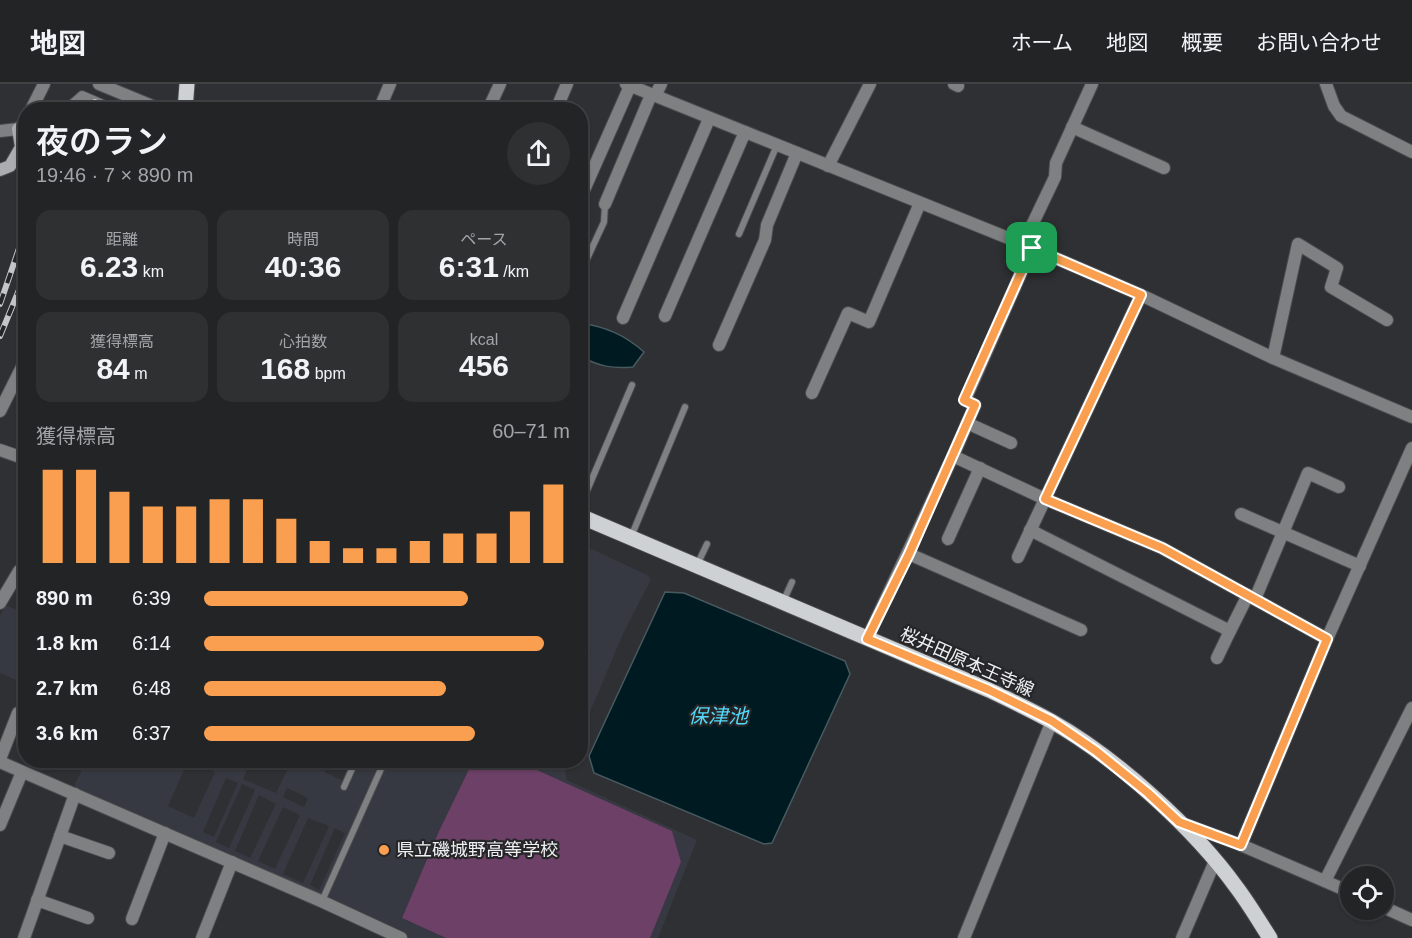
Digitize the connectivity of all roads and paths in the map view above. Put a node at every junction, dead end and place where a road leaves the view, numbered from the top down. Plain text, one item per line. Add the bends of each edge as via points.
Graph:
1 (44, 84) edge
2 (99, 84) edge
3 (187, 84) edge
4 (390, 84) edge
5 (500, 84) edge
6 (567, 84) edge
7 (661, 84) edge
8 (870, 84) edge
9 (1092, 84) edge
10 (1326, 84) edge
11 (628, 85) edge
12 (653, 96) junction
13 (35, 102) edge
14 (74, 102) edge
15 (98, 102) edge
16 (143, 102) edge
17 (186, 102) edge
18 (382, 102) edge
19 (492, 102) edge
20 (559, 102) edge
21 (709, 119) junction
22 (18, 126) edge
23 (1072, 126) junction
24 (0, 131) edge
25 (745, 132) junction
26 (777, 145) junction
27 (18, 152) edge
28 (1412, 152) edge
29 (798, 153) junction
30 (828, 166) junction
31 (1164, 168) dead end
32 (0, 170) edge
33 (588, 180) edge
34 (920, 202) junction
35 (605, 204) joint
36 (739, 234) dead end
37 (1028, 246) junction
38 (588, 257) edge
39 (1141, 295) junction
40 (665, 316) dead end
41 (623, 318) dead end
42 (1387, 320) dead end
43 (719, 345) dead end
44 (1273, 358) junction
45 (18, 374) edge
46 (632, 385) dead end
47 (812, 393) dead end
48 (685, 407) dead end
49 (0, 411) edge
50 (1412, 417) edge
51 (967, 423) junction
52 (1011, 443) dead end
53 (1412, 448) edge
54 (0, 450) edge
55 (18, 456) edge
56 (953, 456) junction
57 (980, 468) junction
58 (1339, 487) dead end
59 (588, 488) edge
60 (1045, 499) junction
61 (1241, 514) dead end
62 (588, 519) edge
63 (1030, 530) junction
64 (1283, 534) junction
65 (631, 537) junction
66 (948, 539) dead end
67 (707, 544) dead end
68 (909, 554) junction
69 (1017, 557) dead end
70 (697, 566) junction
71 (1360, 566) junction
72 (18, 573) edge
73 (792, 582) dead end
74 (1251, 597) junction
75 (0, 603) edge
76 (783, 603) junction
77 (1081, 630) dead end
78 (1230, 631) junction
79 (867, 639) junction
80 (1327, 639) junction
81 (1217, 658) dead end
82 (1412, 708) edge
83 (18, 713) dead end
84 (1052, 721) junction
85 (0, 760) edge
86 (352, 768) edge
87 (380, 768) edge
88 (22, 771) junction
89 (344, 787) dead end
90 (75, 794) junction
91 (1179, 822) junction
92 (0, 825) edge
93 (165, 833) junction
94 (60, 836) junction
95 (1241, 845) junction
96 (109, 853) dead end
97 (1215, 861) junction
98 (232, 862) junction
99 (1325, 881) junction
100 (1340, 888) edge
101 (37, 900) junction
102 (321, 901) junction
103 (1394, 912) edge
104 (88, 918) dead end
105 (132, 919) dead end
106 (1412, 920) edge
107 (24, 938) edge
108 (202, 938) edge
109 (401, 938) edge
110 (964, 938) edge
111 (1182, 938) edge
112 (1270, 938) edge

1 - 13 street
2 - 16 street
3 - 17 main road
4 - 18 street
5 - 19 street
6 - 20 street
7 - 12 street
8 - 30 street
9 - 23 street
10 - 28 street via 1341,116
11 - 12 street
11 - 33 street
12 - 21 street
12 - 35 street
14 - 15 street via 82,95
21 - 25 street
21 - 41 street
22 - 24 street
23 - 31 street
23 - 37 street
25 - 26 street
25 - 40 street
26 - 29 street
26 - 36 lane
27 - 32 main road via 10,166
29 - 30 street
29 - 43 street
30 - 34 street
34 - 37 street
34 - 47 street via 869,322 848,313
35 - 38 lane via 604,222
37 - 39 street
37 - 51 street via 964,400 975,405
39 - 44 street
39 - 60 street
42 - 44 street via 1331,287 1337,268 1298,244
44 - 50 street
45 - 49 street
46 - 59 lane
48 - 65 lane
51 - 52 street
51 - 56 street
53 - 71 street
54 - 55 street
56 - 57 street
56 - 68 street
57 - 60 street
57 - 66 street
58 - 64 street via 1308,473
60 - 63 street
60 - 74 street via 1162,548
61 - 64 street
62 - 65 main road, 桜井田原本王寺線
63 - 69 street
63 - 78 street
64 - 71 street
64 - 74 street
65 - 70 main road, 桜井田原本王寺線
67 - 70 lane
68 - 77 street
68 - 79 street
70 - 76 main road, 桜井田原本王寺線
71 - 80 street
72 - 75 street
73 - 76 lane
74 - 78 street
74 - 80 street
76 - 79 main road, 桜井田原本王寺線
78 - 81 street
79 - 84 main road, 桜井田原本王寺線
80 - 95 street
82 - 99 street
83 - 85 street
84 - 91 main road, 桜井田原本王寺線 via 1096,751
84 - 110 street
85 - 88 street
86 - 89 lane
87 - 102 lane
88 - 90 street
88 - 92 street
90 - 93 street
90 - 94 street
91 - 95 street
91 - 97 main road, 桜井田原本王寺線
93 - 98 street
93 - 105 street
94 - 96 street
94 - 101 street
95 - 99 street
97 - 111 street
97 - 112 main road, 桜井田原本王寺線
98 - 102 street
98 - 108 street
99 - 100 street
101 - 104 street
101 - 107 street
102 - 109 street
103 - 106 street

